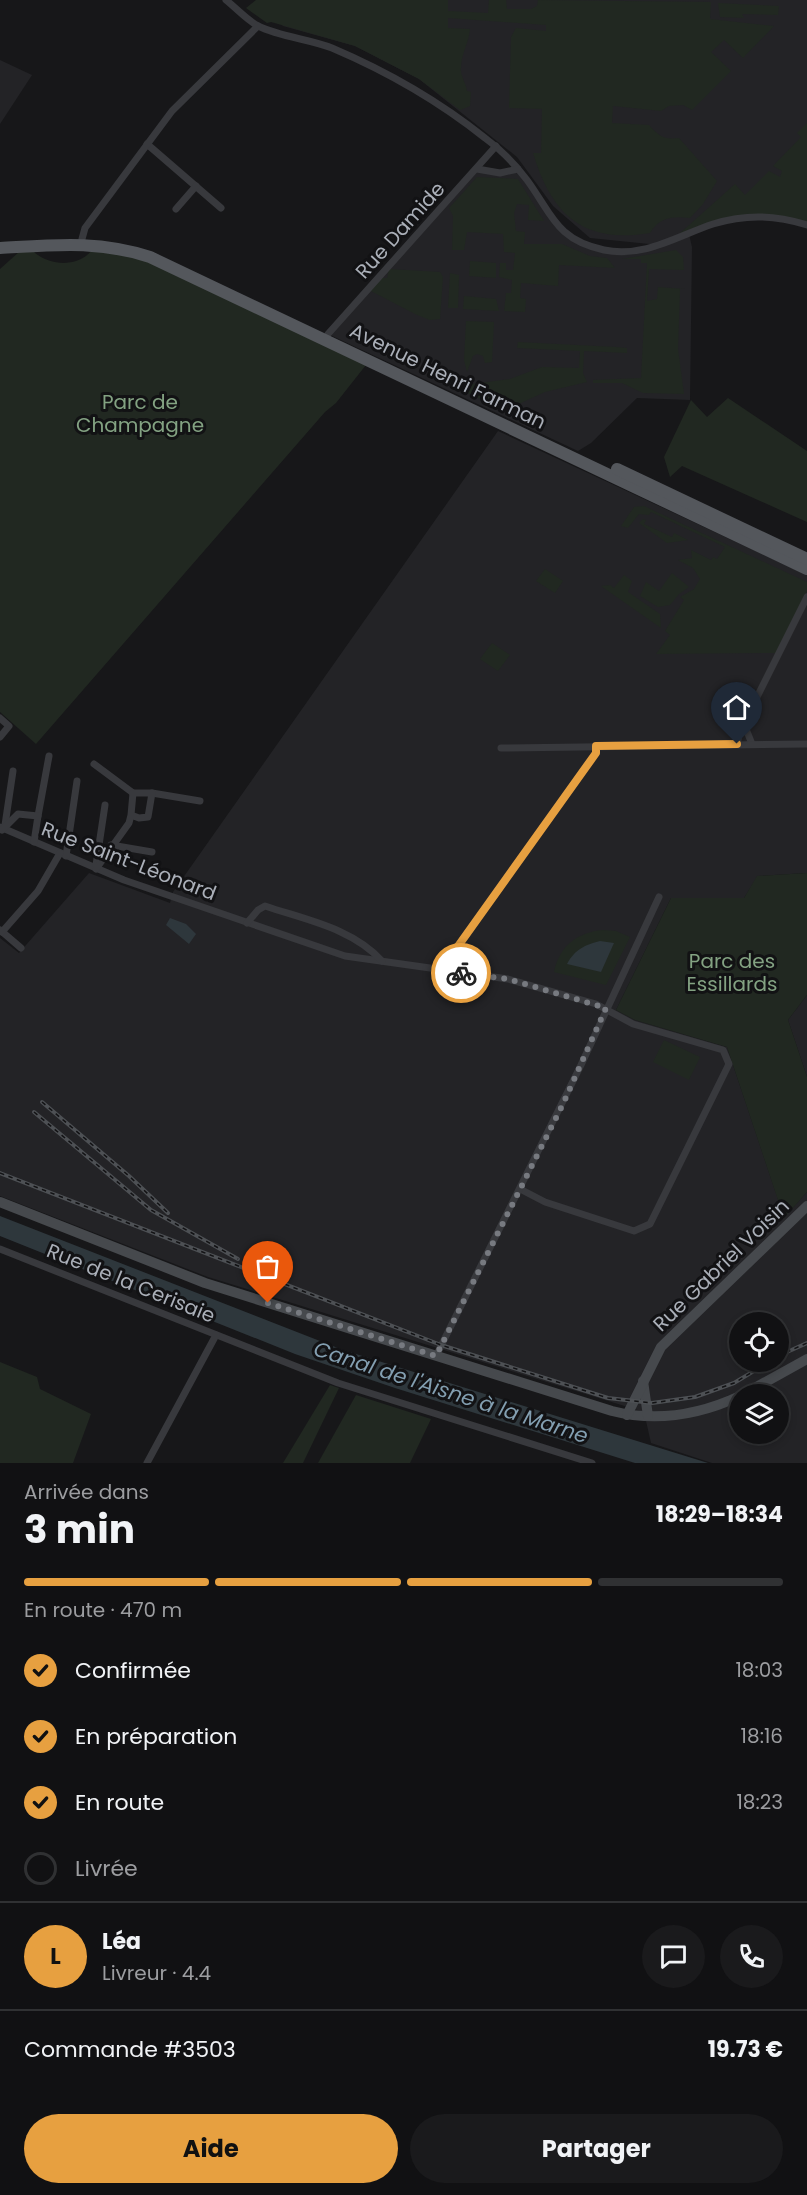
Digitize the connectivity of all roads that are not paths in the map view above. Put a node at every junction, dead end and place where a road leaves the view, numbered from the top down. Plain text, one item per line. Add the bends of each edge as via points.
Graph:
1 (226, 0) edge
2 (258, 26) junction
3 (147, 144) junction
4 (496, 146) junction
5 (477, 169) junction
6 (518, 169) junction
7 (196, 186) junction
8 (221, 208) dead end
9 (176, 209) dead end
10 (807, 225) edge
11 (87, 239) junction
12 (0, 243) edge
13 (0, 248) edge
14 (328, 334) junction
15 (807, 559) edge
16 (807, 569) edge
17 (807, 597) edge
18 (0, 718) edge
19 (744, 724) junction
20 (0, 737) edge
21 (745, 744) junction
22 (807, 744) edge
23 (596, 746) junction
24 (501, 748) dead end
25 (49, 756) dead end
26 (94, 764) dead end
27 (13, 771) dead end
28 (77, 780) dead end
29 (134, 793) junction
30 (152, 793) junction
31 (200, 801) dead end
32 (105, 805) dead end
33 (131, 815) junction
34 (38, 816) junction
35 (2, 828) edge
36 (34, 842) junction
37 (111, 846) junction
38 (152, 852) dead end
39 (63, 855) junction
40 (96, 869) junction
41 (660, 897) dead end
42 (247, 923) junction
43 (1, 931) edge
44 (21, 948) dead end
45 (382, 962) junction
46 (441, 970) junction
47 (606, 1008) junction
48 (520, 1189) junction
49 (0, 1202) edge
50 (807, 1208) edge
51 (0, 1249) edge
52 (216, 1335) junction
53 (436, 1356) junction
54 (807, 1359) edge
55 (643, 1381) junction
56 (762, 1384) edge
57 (729, 1400) edge
58 (627, 1415) junction
59 (648, 1416) junction
60 (147, 1463) edge
61 (592, 1463) edge

1 - 2 street
2 - 3 street via 172,111
2 - 4 street via 332,48 422,94
3 - 7 street
3 - 11 street via 85,228
4 - 5 street, Rue Damide
4 - 6 street
5 - 6 street
5 - 14 street, Rue Damide
6 - 10 street via 544,210 561,228 585,245 608,251 650,248 745,217 785,218
7 - 8 street
7 - 9 street
11 - 12 main road, Avenue Henri Farman
11 - 14 main road, Avenue Henri Farman via 127,243 149,250
13 - 16 main road, Avenue Henri Farman via 112,246 169,265
14 - 15 main road, Avenue Henri Farman
17 - 19 street
18 - 20 street via 9,726
19 - 21 street
19 - 21 street
21 - 22 street
21 - 23 street
23 - 24 street
23 - 46 street via 596,753
25 - 34 street
26 - 29 street
27 - 35 street
28 - 39 street
29 - 30 street
29 - 33 street
30 - 31 street
30 - 33 street via 148,817
32 - 40 street
33 - 37 street
34 - 35 street via 18,814
34 - 36 street
35 - 36 street, Rue Saint-Léonard
36 - 39 street, Rue Saint-Léonard
37 - 38 street
37 - 40 street
39 - 40 street, Rue Saint-Léonard
39 - 43 street via 38,891
40 - 42 street, Rue Saint-Léonard
41 - 47 street
42 - 45 street, Rue Saint-Léonard via 345,956
42 - 45 street via 265,906 347,934
43 - 44 street
45 - 46 street, Rue Saint-Léonard
46 - 47 street, Rue Saint-Léonard via 508,979
47 - 48 street
47 - 48 street, Rue Saint-Léonard via 633,1024 723,1050 729,1064 650,1224 634,1231 545,1202
48 - 53 street
49 - 53 street via 205,1283
50 - 55 street, Rue Gabriel Voisin via 669,1338 654,1357
51 - 52 street, Rue de la Cerisaie
52 - 60 street
52 - 61 street, Rue de la Cerisaie via 338,1383
53 - 58 street
54 - 56 street
55 - 58 street, Rue Gabriel Voisin
55 - 59 street
57 - 59 street via 690,1413
58 - 59 street

